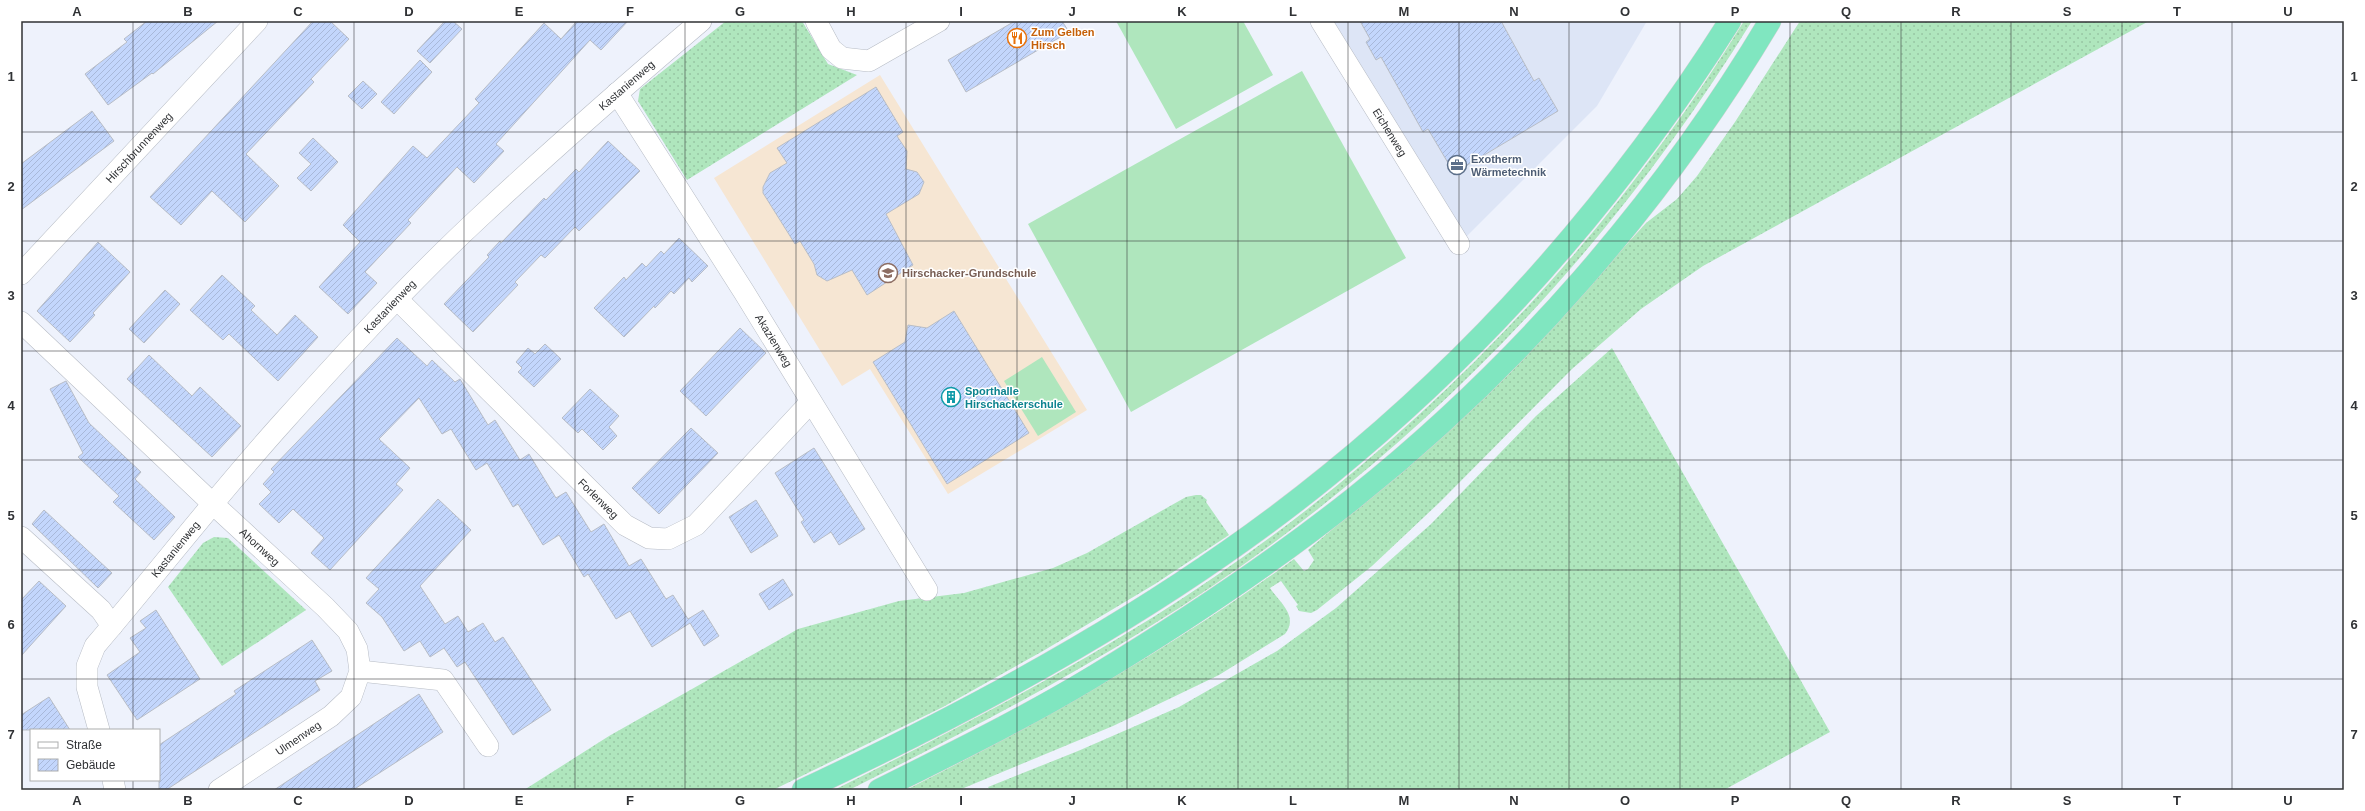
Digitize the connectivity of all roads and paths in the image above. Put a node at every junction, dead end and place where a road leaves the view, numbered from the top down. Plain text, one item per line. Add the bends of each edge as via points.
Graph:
1 (258, 21) edge
2 (701, 21) edge
3 (816, 21) edge
4 (939, 21) edge
5 (1321, 21) edge
6 (1730, 21) edge
7 (1770, 21) edge
8 (617, 93) junction
9 (1459, 244) dead end
10 (21, 274) edge
11 (398, 300) junction
12 (21, 322) edge
13 (810, 403) junction
14 (212, 503) junction
15 (21, 537) edge
16 (926, 590) dead end
17 (112, 626) junction
18 (360, 671) junction
19 (99, 729) edge
20 (488, 746) dead end
21 (219, 790) edge
22 (803, 790) edge
23 (879, 790) edge

1 - 10 street, Hirschbrunnenweg
2 - 8 street, Kastanienweg
3 - 4 street via 831,49 842,58 869,61
5 - 9 street, Eichenweg
6 - 22 highway via 1654,134 1538,277 1486,333 1419,398 1329,476 1221,555 1065,654 858,764
7 - 23 highway via 1692,138 1604,252 1507,359 1404,455 1347,503 1186,618 1088,679 967,746
8 - 11 street, Kastanienweg via 480,217
8 - 13 street, Akazienweg via 744,292
11 - 13 street, Forlenweg via 625,525 649,538 668,538 696,525
11 - 14 street, Kastanienweg via 285,420
12 - 14 street, Ahornweg
13 - 16 street, Akazienweg
14 - 17 street, Kastanienweg
14 - 18 street, Ahornweg via 292,575 348,631 357,649
15 - 17 street via 101,610
17 - 19 street, Kastanienweg via 95,646 86,666 87,687
18 - 20 street via 443,680
18 - 21 street, Ulmenweg via 351,697 331,716

